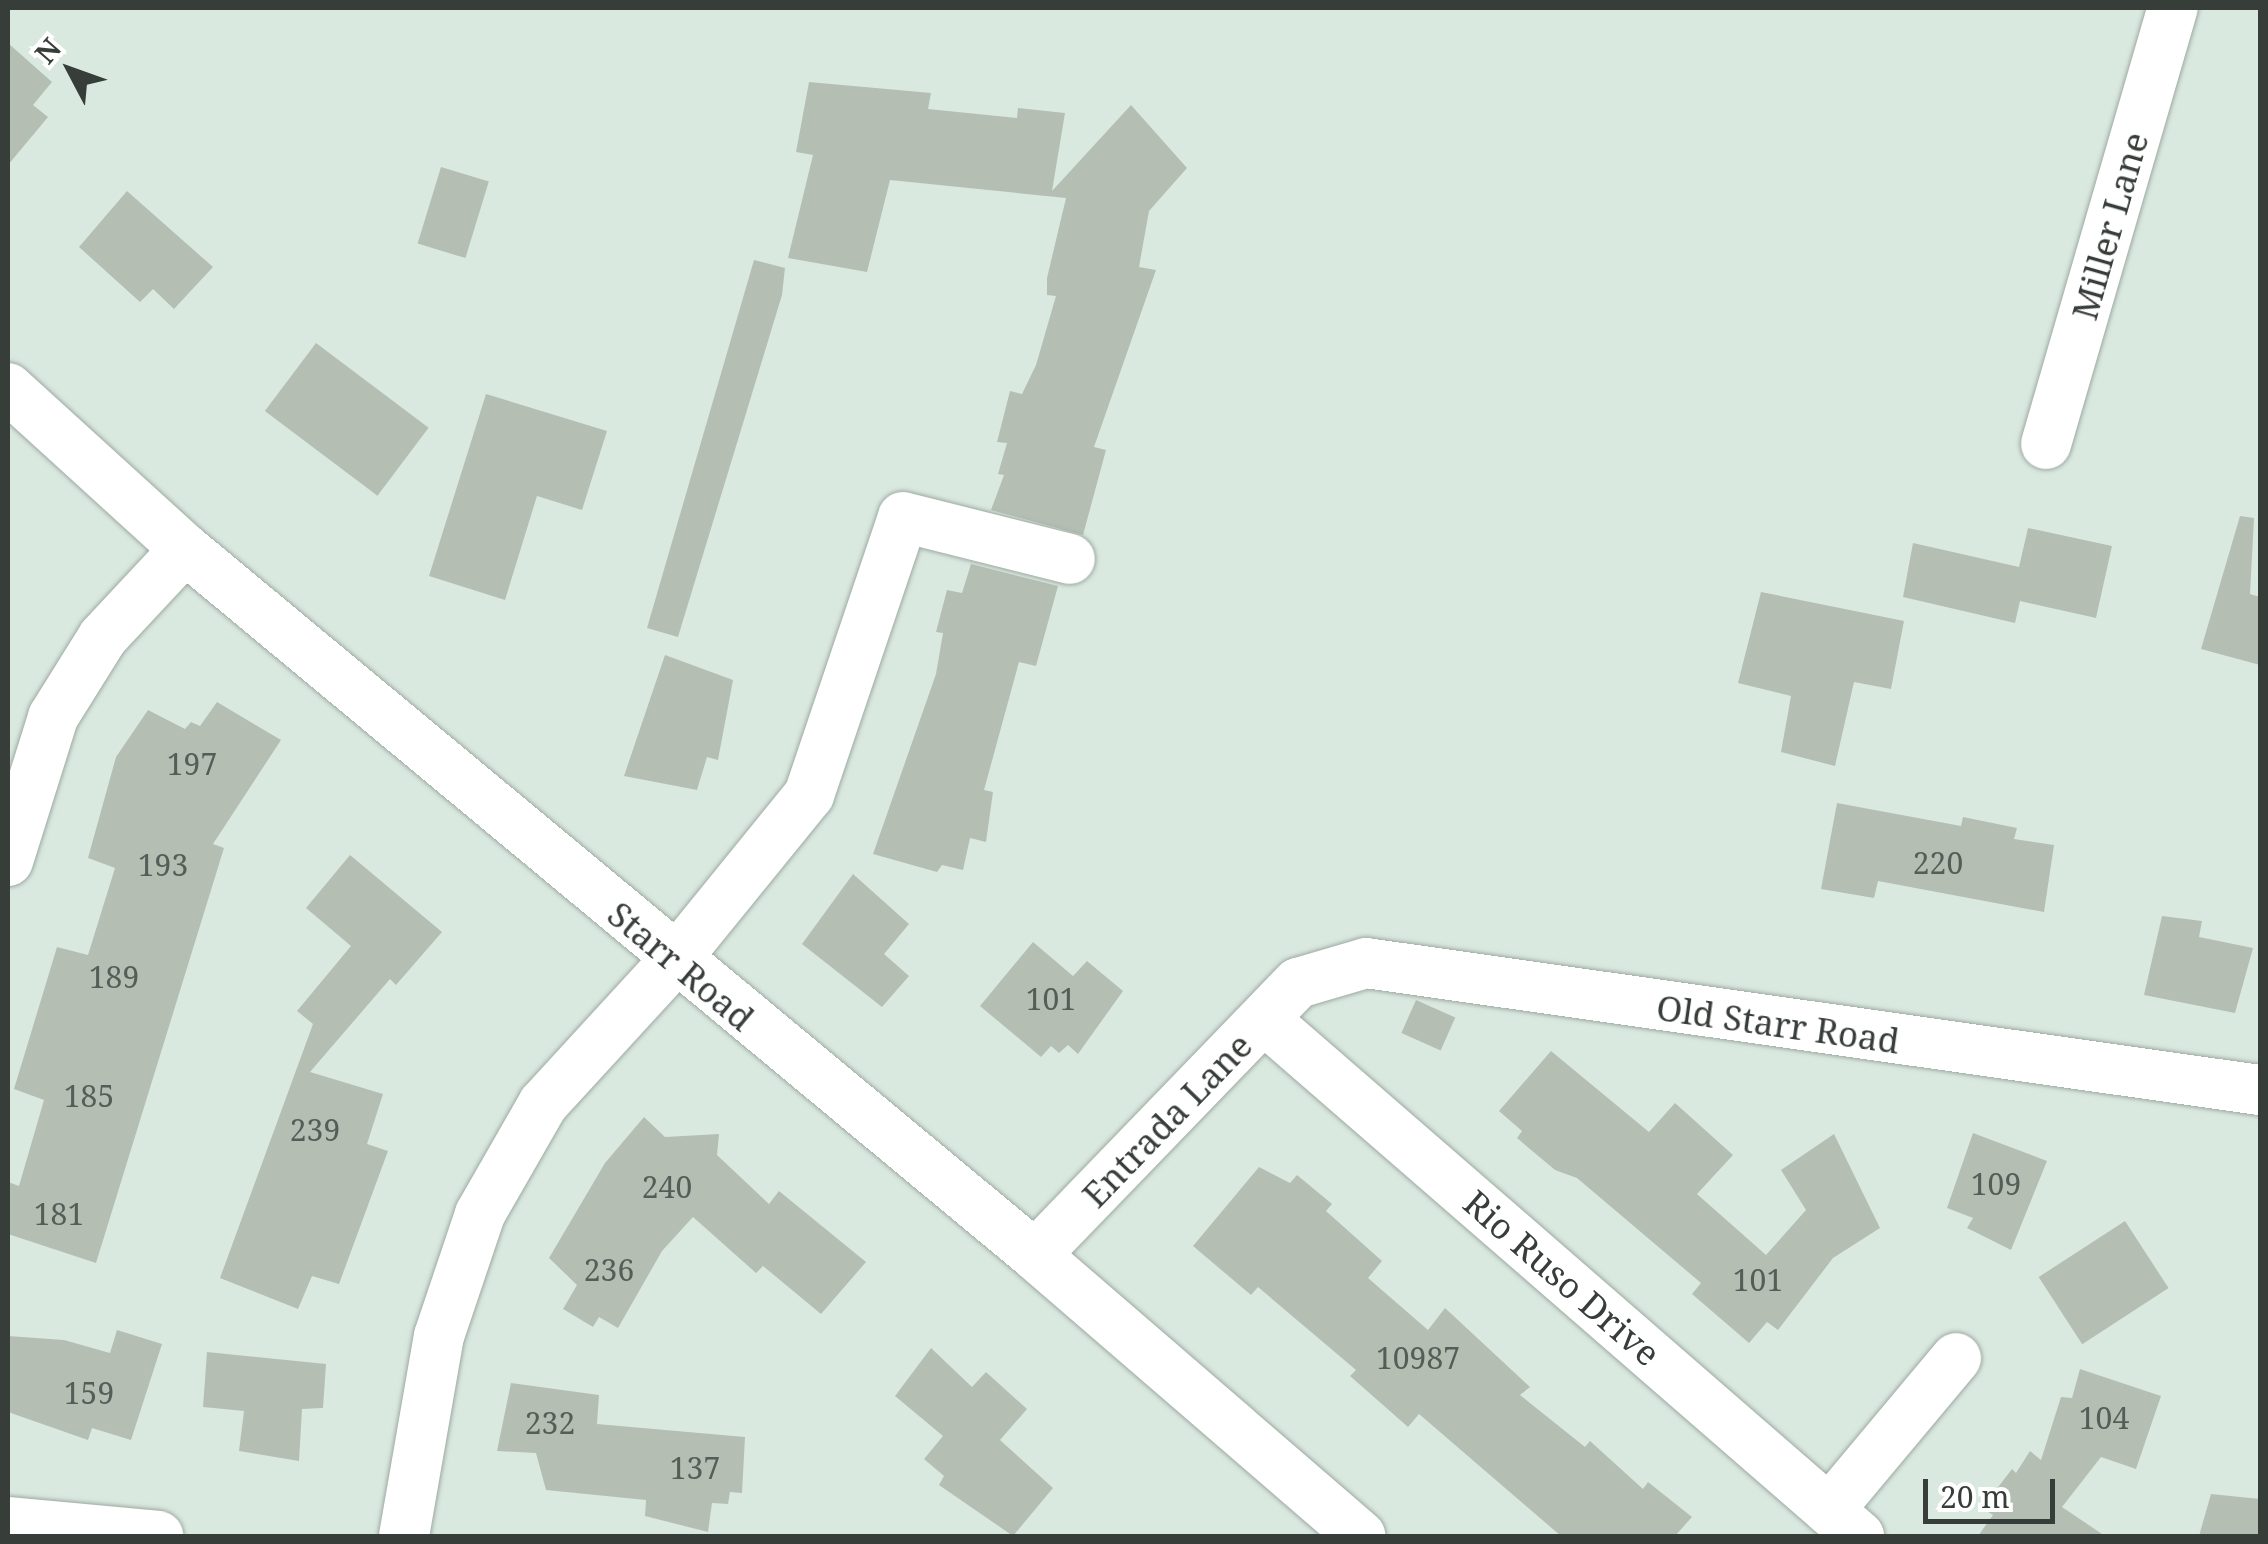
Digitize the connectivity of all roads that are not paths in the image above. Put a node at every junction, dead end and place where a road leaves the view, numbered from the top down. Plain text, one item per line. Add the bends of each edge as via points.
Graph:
1 (2173, 8) edge
2 (8, 388) edge
3 (2046, 444) dead end
4 (185, 550) junction
5 (1070, 558) dead end
6 (8, 861) edge
7 (674, 960) junction
8 (1298, 983) joint
9 (1265, 1020) junction
10 (2260, 1090) edge
11 (1034, 1255) junction
12 (1956, 1358) dead end
13 (8, 1522) edge
14 (1844, 1524) edge
15 (158, 1536) edge
16 (404, 1536) edge
17 (1361, 1536) edge

1 - 3 street, Miller Lane
2 - 4 street, Starr Road
4 - 6 street via 104,636 52,718
4 - 7 street, Starr Road
5 - 7 street via 903,517 809,796
7 - 11 street, Starr Road
7 - 16 street via 543,1104 480,1214 439,1336
8 - 9 street, Entrada Lane
8 - 10 street, Old Starr Road via 1366,963
9 - 11 street, Entrada Lane
9 - 14 street, Rio Ruso Drive
11 - 17 street, Starr Road
12 - 14 street
13 - 15 street

